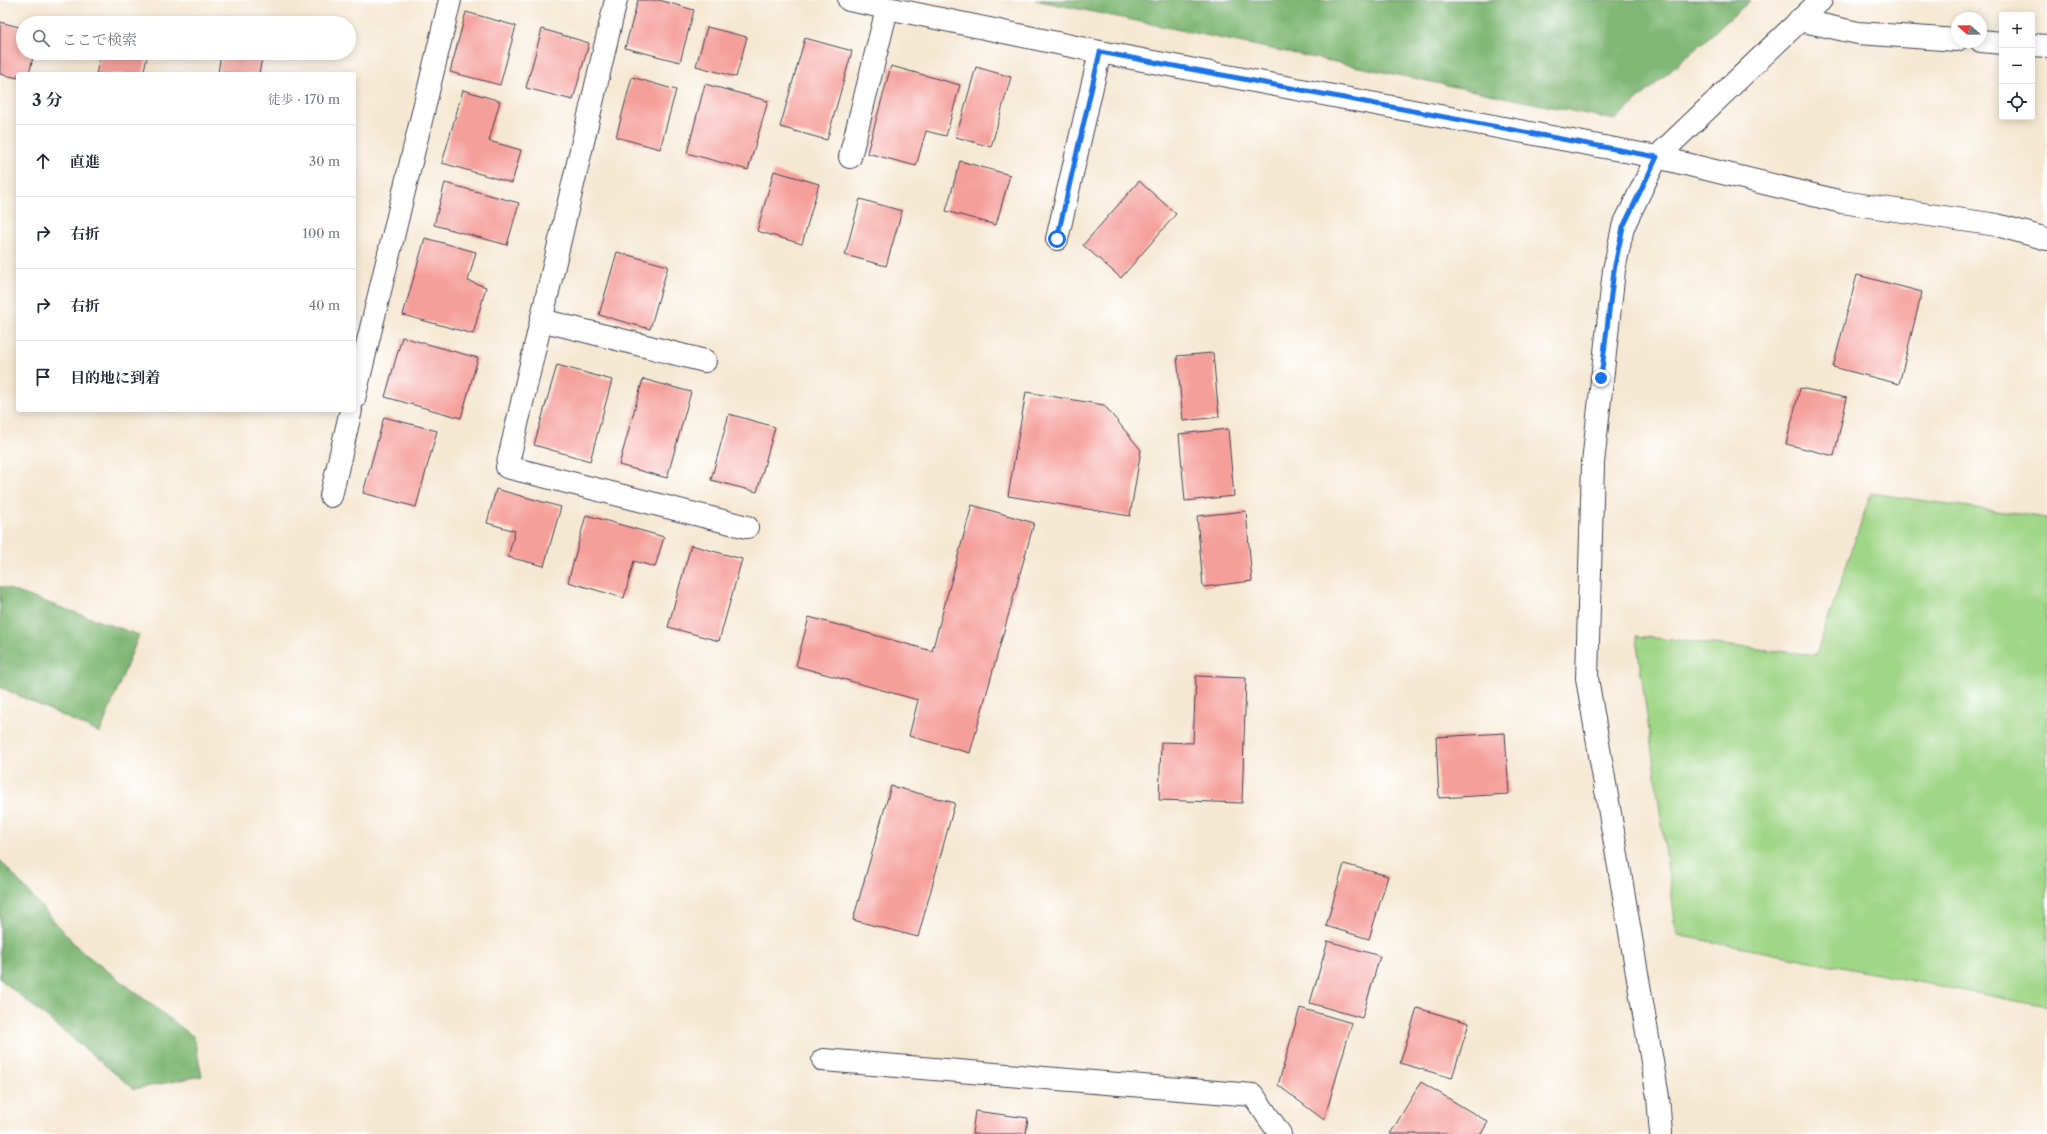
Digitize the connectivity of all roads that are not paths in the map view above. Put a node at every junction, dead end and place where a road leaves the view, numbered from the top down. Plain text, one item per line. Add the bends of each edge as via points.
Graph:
1 (450, 0) edge
2 (616, 0) edge
3 (849, 0) edge
4 (1821, 0) edge
5 (887, 8) junction
6 (1799, 20) junction
7 (1951, 40) edge
8 (1987, 42) edge
9 (1999, 43) edge
10 (2035, 45) edge
11 (2047, 46) edge
12 (1100, 52) junction
13 (850, 156) dead end
14 (1657, 157) junction
15 (1057, 239) dead end
16 (2047, 239) edge
17 (541, 320) junction
18 (705, 361) dead end
19 (356, 391) edge
20 (352, 412) edge
21 (331, 496) dead end
22 (747, 527) dead end
23 (823, 1060) dead end
24 (1280, 1134) edge
25 (1661, 1134) edge

1 - 19 street
2 - 17 street
3 - 5 street
4 - 6 street
5 - 12 street
5 - 13 street
6 - 7 street via 1858,33
6 - 14 street
8 - 9 street
10 - 11 street
12 - 14 street
12 - 15 street
14 - 16 street via 1842,202 1997,225
14 - 25 street via 1623,227 1614,270 1593,463 1587,678 1658,1097
17 - 18 street
17 - 22 street via 507,466
20 - 21 street
23 - 24 street via 1253,1095

